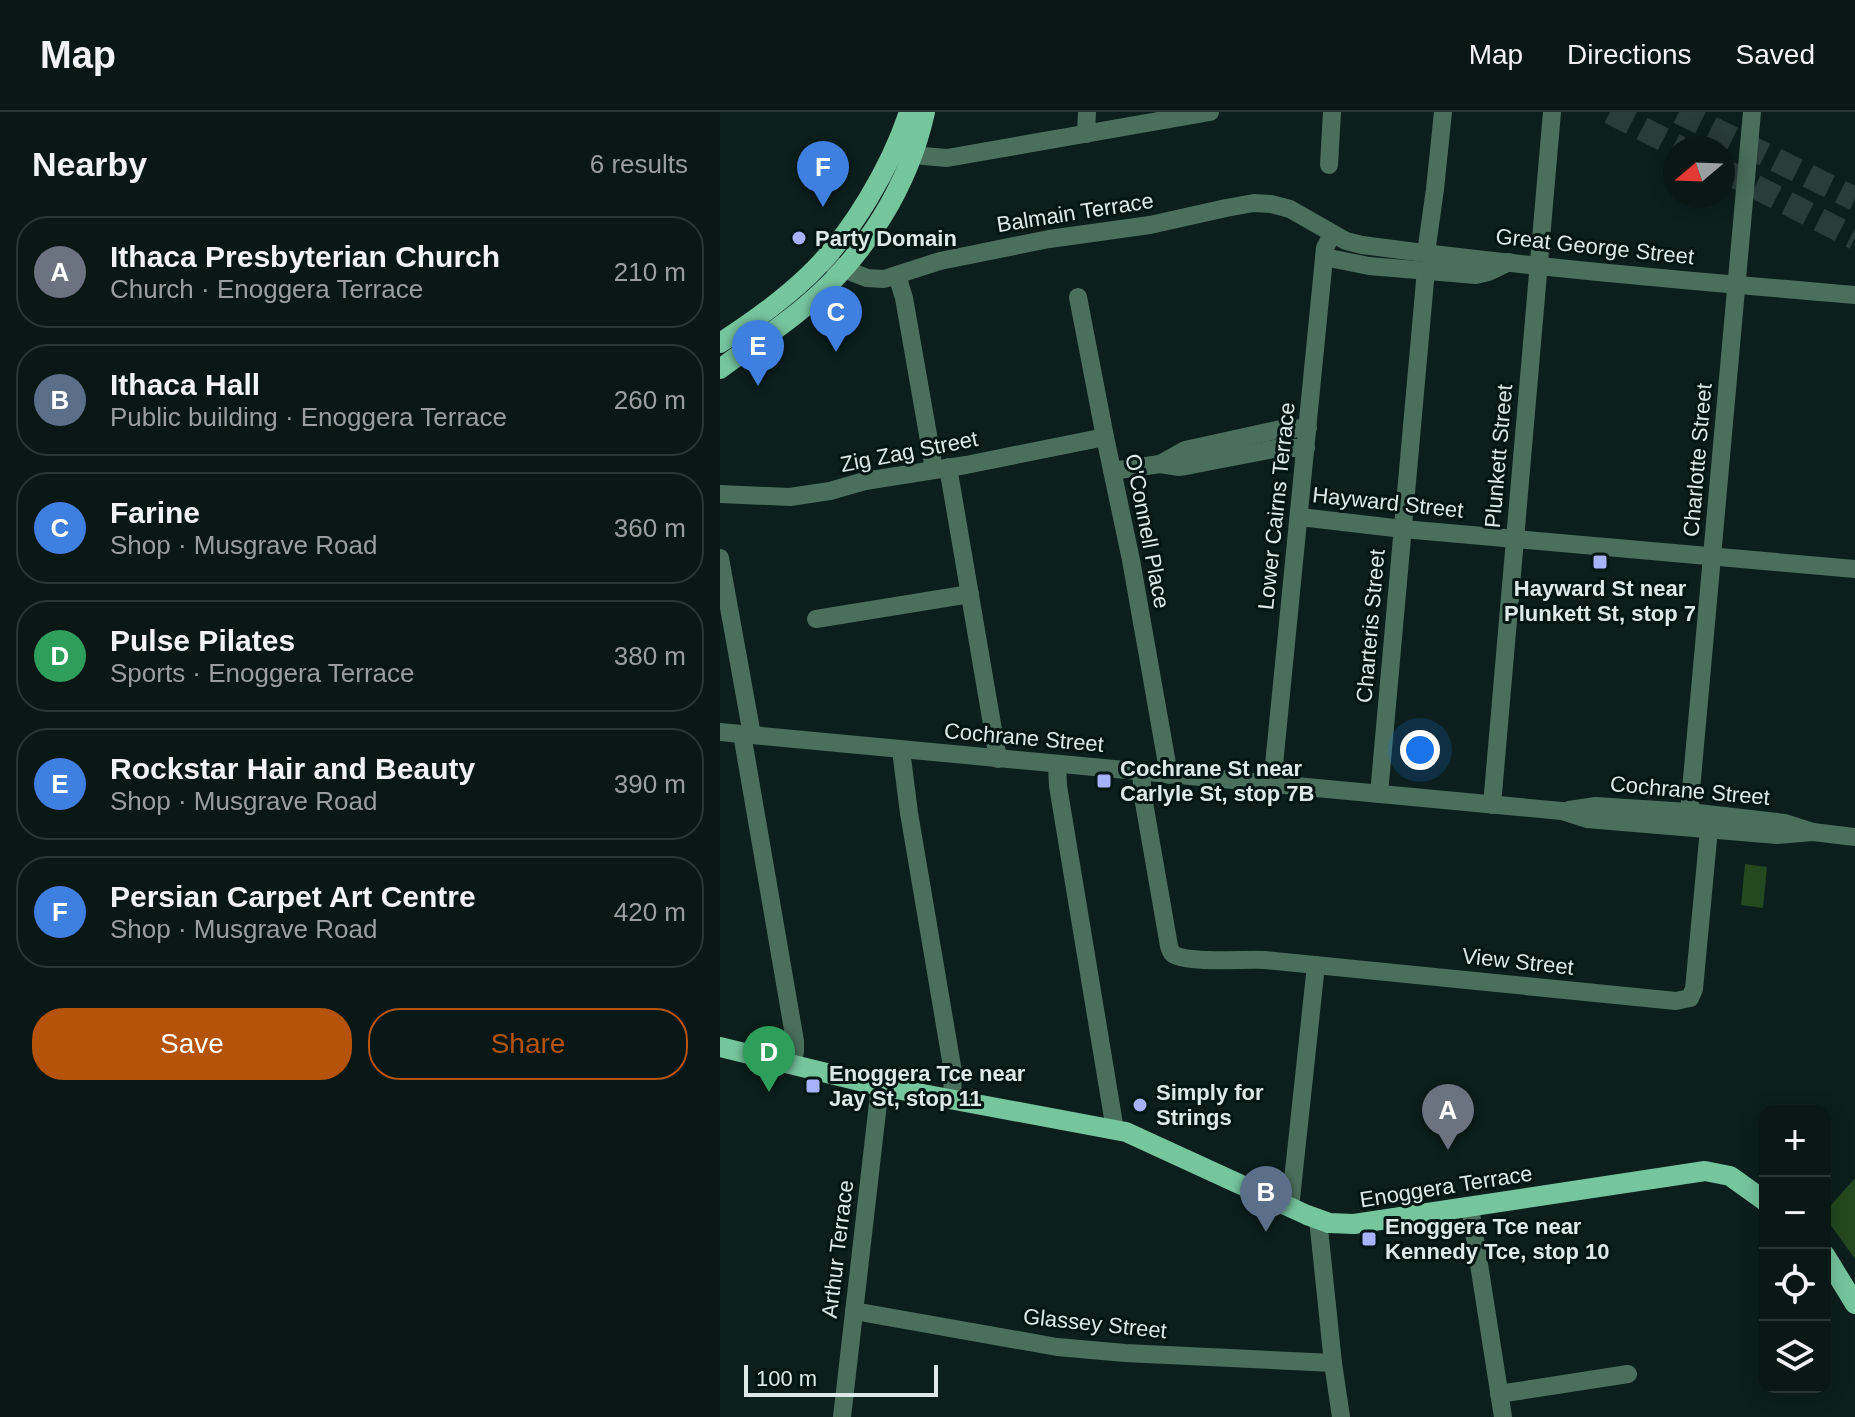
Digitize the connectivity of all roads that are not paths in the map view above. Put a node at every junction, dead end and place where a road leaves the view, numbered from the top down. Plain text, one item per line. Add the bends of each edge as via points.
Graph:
1 (909, 112) edge
2 (925, 112) edge
3 (1087, 112) edge
4 (1210, 112) edge
5 (1332, 112) edge
6 (1443, 112) edge
7 (1552, 112) edge
8 (1752, 112) edge
9 (1086, 134) junction
10 (905, 150) junction
11 (1329, 165) dead end
12 (1332, 234) junction
13 (1324, 257) junction
14 (823, 261) junction
15 (1426, 262) junction
16 (1539, 267) junction
17 (843, 269) junction
18 (897, 275) junction
19 (1737, 285) junction
20 (1855, 295) edge
21 (1078, 297) dead end
22 (720, 343) edge
23 (720, 369) edge
24 (1308, 428) junction
25 (1105, 437) junction
26 (1306, 448) junction
27 (1160, 464) junction
28 (941, 468) junction
29 (1112, 471) junction
30 (720, 494) edge
31 (1300, 517) junction
32 (1403, 529) junction
33 (1515, 539) junction
34 (1712, 556) junction
35 (720, 558) edge
36 (1855, 569) edge
37 (970, 594) junction
38 (816, 619) dead end
39 (720, 732) edge
40 (747, 735) junction
41 (901, 750) junction
42 (998, 759) junction
43 (1057, 765) junction
44 (1141, 772) junction
45 (1169, 775) junction
46 (1272, 785) junction
47 (1379, 794) junction
48 (1492, 805) junction
49 (1562, 811) junction
50 (1689, 812) junction
51 (1709, 829) junction
52 (1813, 832) junction
53 (1855, 837) edge
54 (1316, 965) junction
55 (720, 1047) edge
56 (792, 1065) junction
57 (880, 1086) junction
58 (952, 1100) junction
59 (1115, 1130) junction
60 (1759, 1197) edge
61 (1470, 1207) junction
62 (1290, 1208) junction
63 (1318, 1219) junction
64 (1831, 1265) edge
65 (1855, 1304) edge
66 (854, 1311) junction
67 (1333, 1363) junction
68 (1628, 1374) dead end
69 (1499, 1394) junction
70 (842, 1417) edge
71 (1341, 1417) edge
72 (1503, 1417) edge

1 - 10 main road
2 - 10 main road
3 - 9 street
4 - 9 street
5 - 11 street
6 - 15 street, Charteris Street
7 - 16 street, Plunkett Street
8 - 19 street, Charlotte Street
9 - 10 street via 947,158
10 - 14 main road
10 - 17 main road via 895,194
12 - 13 street, Lower Cairns Terrace
12 - 15 street
12 - 18 street, Balmain Terrace via 1280,206 1245,204 954,258
13 - 15 street via 1369,266
13 - 24 street, Lower Cairns Terrace
14 - 17 street, Balmain Terrace
14 - 22 main road via 773,306
15 - 16 street, Great George Street via 1483,274 1509,262
15 - 32 street, Charteris Street
16 - 19 street, Great George Street
16 - 33 street, Plunkett Street
17 - 18 street, Balmain Terrace via 878,280
17 - 23 main road via 799,312
18 - 28 street
19 - 20 street, Great George Street
19 - 34 street, Charlotte Street
21 - 25 street, O'Connell Place
24 - 26 street, Lower Cairns Terrace
24 - 27 street via 1185,450
25 - 28 street, Zig Zag Street
25 - 29 street, O'Connell Place
26 - 27 street via 1179,467
26 - 31 street, Lower Cairns Terrace
27 - 29 street
28 - 30 street, Zig Zag Street via 790,497
28 - 37 street
29 - 45 street, O'Connell Place
31 - 32 street, Hayward Street
31 - 46 street, Lower Cairns Terrace
32 - 33 street, Hayward Street
32 - 47 street, Charteris Street
33 - 34 street, Hayward Street
33 - 48 street, Plunkett Street
34 - 36 street, Hayward Street
34 - 50 street, Charlotte Street
35 - 40 street
37 - 38 street
37 - 42 street
39 - 40 street, Cochrane Street
40 - 41 street, Cochrane Street
40 - 56 street via 795,1041
41 - 42 street, Cochrane Street
41 - 58 street via 953,1072
42 - 43 street, Cochrane Street
43 - 44 street, Cochrane Street
43 - 59 street
44 - 45 street, Cochrane Street
44 - 54 street, View Street via 1172,953
45 - 46 street, Cochrane Street
46 - 47 street, Cochrane Street
47 - 48 street, Cochrane Street
48 - 49 street, Cochrane Street
49 - 50 street, Cochrane Street via 1596,806
49 - 51 street, Cochrane Street via 1587,819
50 - 52 street, Cochrane Street via 1785,823
51 - 52 street, Cochrane Street
51 - 54 street, View Street via 1694,989 1685,1001
52 - 53 street, Cochrane Street
54 - 62 street
55 - 56 main road, Enoggera Terrace
56 - 57 main road, Enoggera Terrace
57 - 58 main road, Enoggera Terrace
57 - 66 street, Arthur Terrace
58 - 59 main road, Enoggera Terrace
59 - 62 main road, Enoggera Terrace
60 - 61 main road, Enoggera Terrace via 1730,1176 1705,1171
61 - 63 main road, Enoggera Terrace via 1354,1224
61 - 69 street
62 - 63 main road, Enoggera Terrace
63 - 67 street
64 - 65 main road
66 - 67 street, Glassey Street via 1057,1347
66 - 70 street, Arthur Terrace
67 - 71 street
68 - 69 street
69 - 72 street

